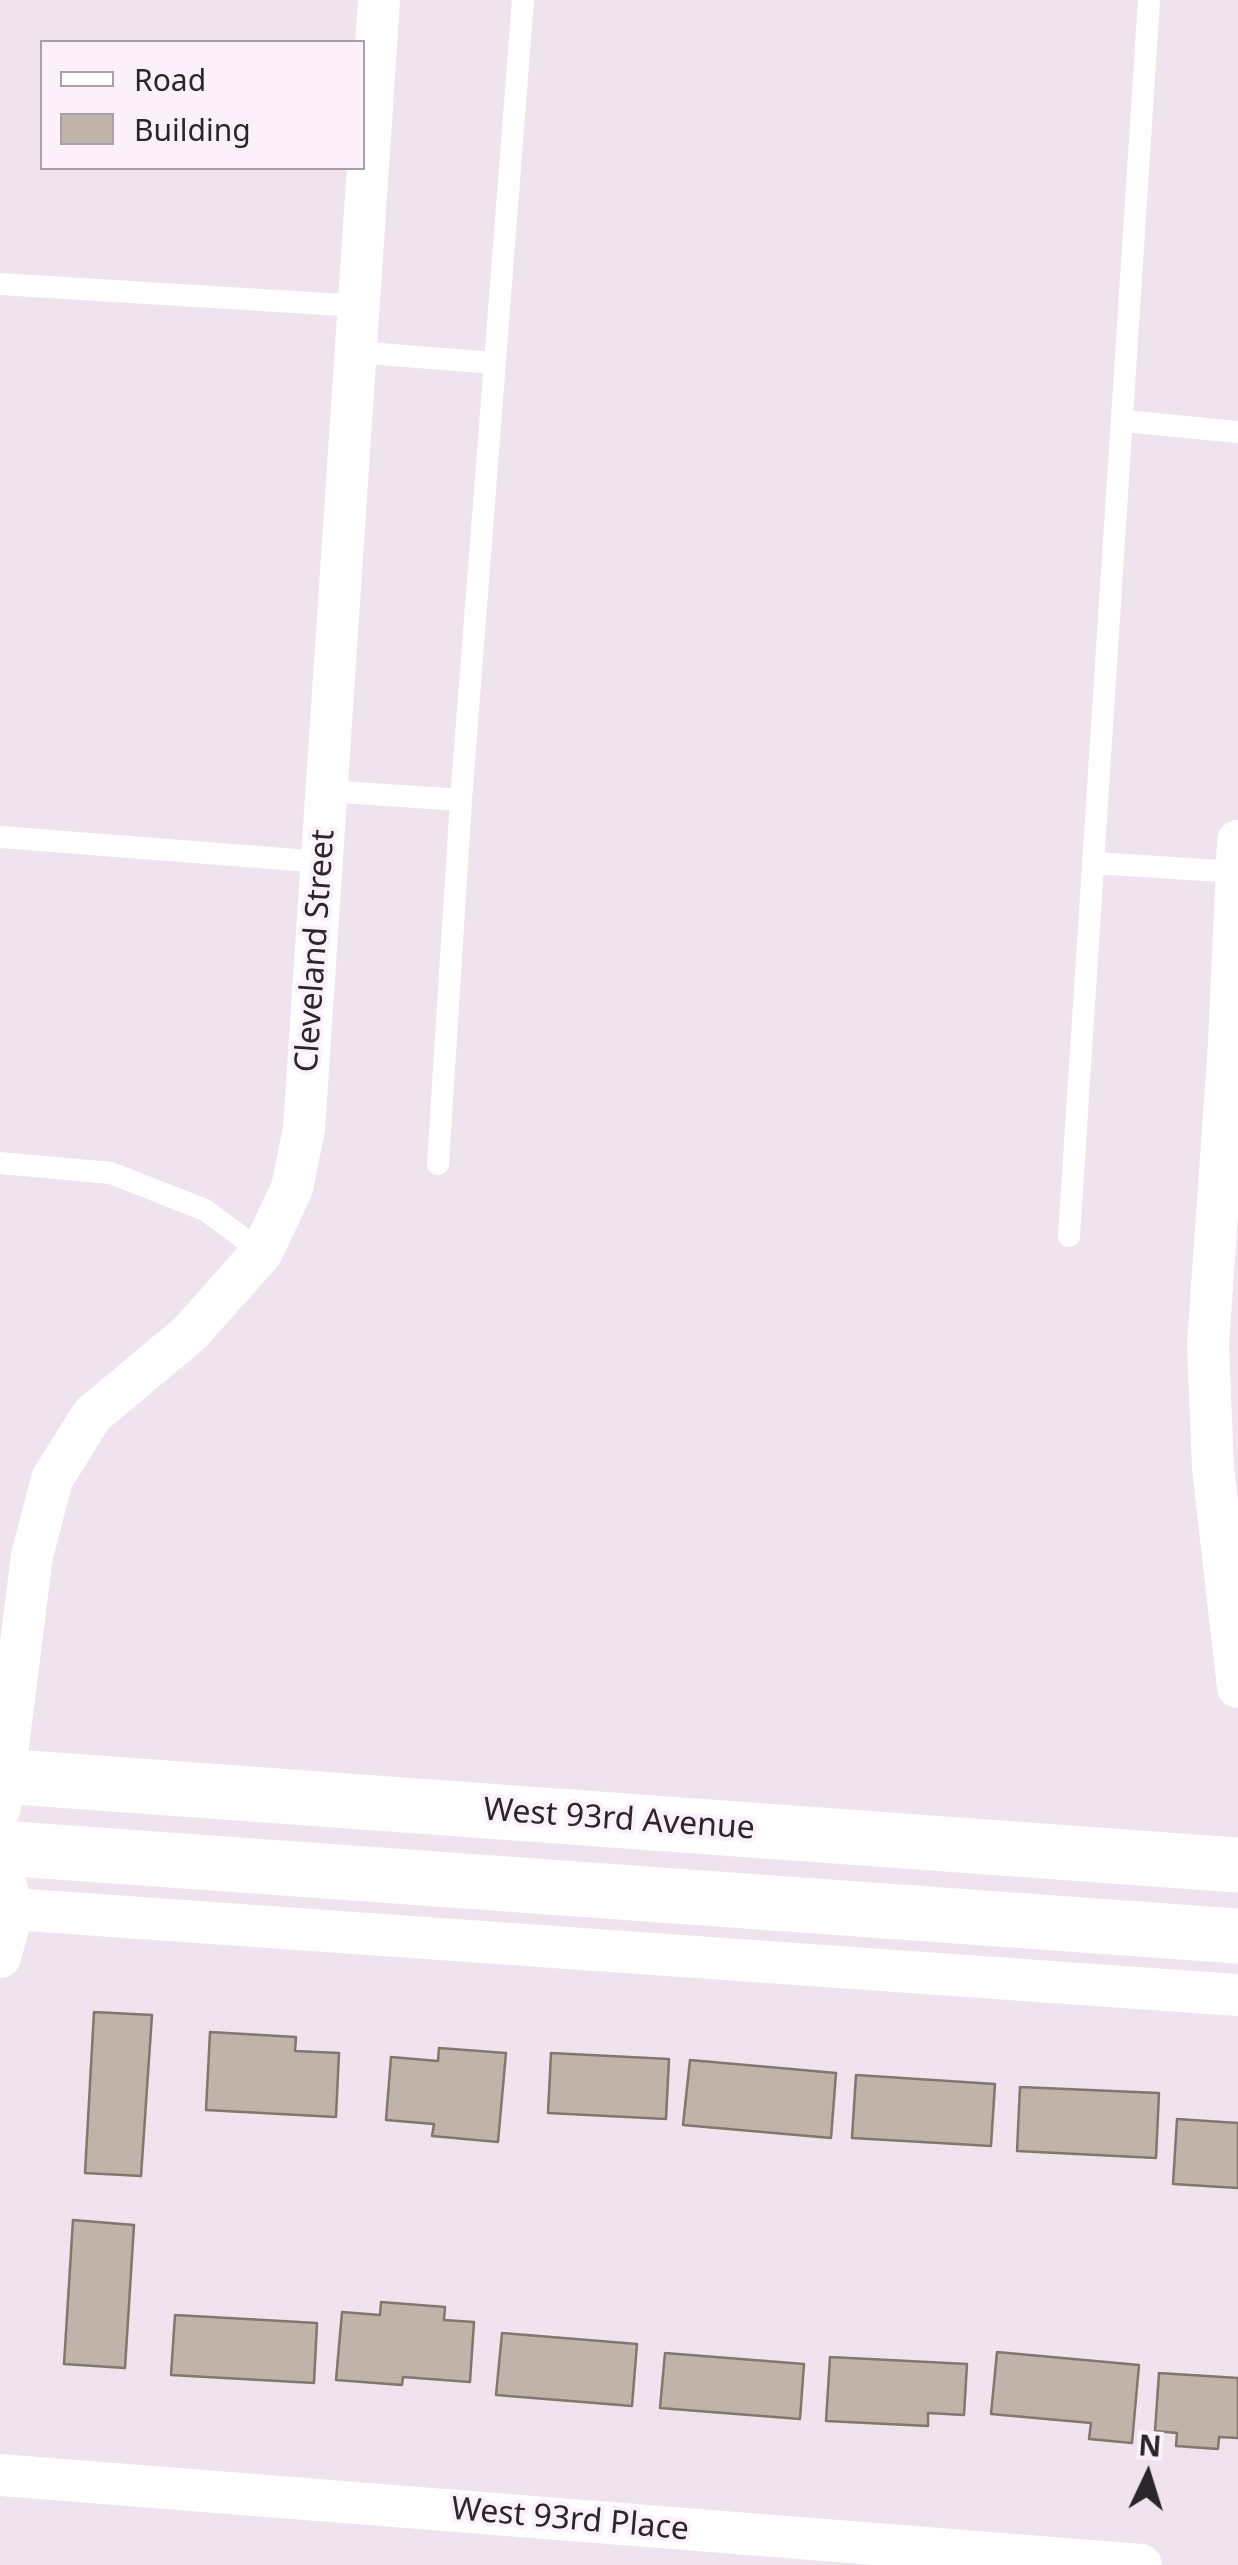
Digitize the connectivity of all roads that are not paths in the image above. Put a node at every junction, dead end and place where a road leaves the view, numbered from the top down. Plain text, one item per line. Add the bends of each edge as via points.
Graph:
1 (379, 0) edge
2 (523, 0) edge
3 (1149, 0) edge
4 (0, 284) edge
5 (359, 306) junction
6 (356, 352) junction
7 (494, 363) junction
8 (1124, 422) junction
9 (1238, 432) edge
10 (327, 790) junction
11 (461, 800) junction
12 (0, 837) edge
13 (1237, 856) edge
14 (322, 862) junction
15 (1095, 864) junction
16 (0, 1163) edge
17 (438, 1164) dead end
18 (1229, 1176) edge
19 (1069, 1236) dead end
20 (262, 1252) junction
21 (1238, 1687) edge
22 (2, 1786) edge
23 (0, 1848) edge
24 (1238, 1865) edge
25 (0, 1867) edge
26 (13, 1909) junction
27 (1238, 1936) edge
28 (0, 1957) edge
29 (1238, 1996) edge
30 (0, 2475) edge
31 (1141, 2565) edge

1 - 5 street, Cleveland Street
2 - 7 lane
3 - 8 lane
4 - 5 lane
5 - 6 street, Cleveland Street
6 - 7 lane
6 - 10 street, Cleveland Street
7 - 11 lane
8 - 9 lane
8 - 15 lane
10 - 11 lane
10 - 14 street, Cleveland Street
11 - 17 lane
12 - 14 lane
13 - 15 lane
13 - 18 street
14 - 20 street, Cleveland Street via 304,1130 292,1188
15 - 19 lane
16 - 20 lane via 111,1173 205,1210
18 - 21 street via 1208,1344 1213,1468
20 - 22 street, Cleveland Street via 190,1333 92,1415 52,1479 32,1556
22 - 24 street, West 93rd Avenue
23 - 27 street
25 - 26 street
26 - 28 street
26 - 29 street
30 - 31 street, West 93rd Place

